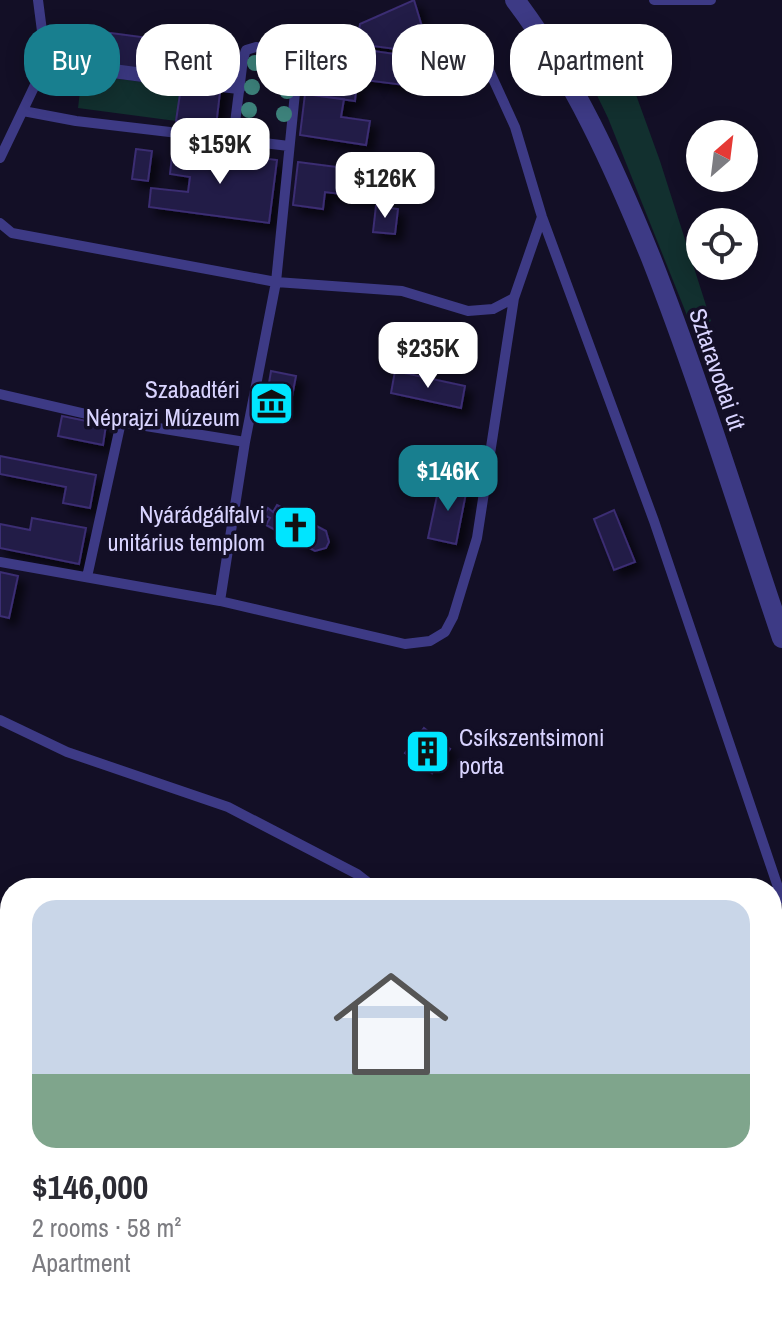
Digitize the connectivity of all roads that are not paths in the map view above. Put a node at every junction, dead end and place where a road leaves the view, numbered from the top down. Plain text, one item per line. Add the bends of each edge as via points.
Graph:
1 (38, 0) edge
2 (515, 0) edge
3 (654, 0) edge
4 (711, 0) edge
5 (240, 80) edge
6 (494, 81) edge
7 (238, 96) edge
8 (23, 111) junction
9 (233, 139) junction
10 (289, 146) junction
11 (0, 158) edge
12 (542, 217) junction
13 (0, 223) edge
14 (276, 282) junction
15 (514, 298) junction
16 (0, 394) edge
17 (121, 422) junction
18 (245, 442) junction
19 (0, 562) edge
20 (87, 577) junction
21 (220, 601) junction
22 (782, 638) edge
23 (0, 720) edge
24 (362, 878) edge
25 (775, 878) edge

1 - 8 lane via 46,62
2 - 22 street, Sztaravodai út via 569,81 628,201 687,356
3 - 4 lane
5 - 10 lane via 246,50 299,53
6 - 12 lane via 515,127
7 - 9 lane
8 - 9 lane
8 - 11 lane
9 - 10 lane
10 - 14 lane
12 - 15 lane
12 - 25 lane via 654,521
13 - 14 lane via 12,233
14 - 15 lane via 402,291 468,311 493,309
14 - 18 lane
15 - 21 lane via 477,538 445,632 430,641 405,644
16 - 17 lane
17 - 18 lane
17 - 20 lane
18 - 21 lane
19 - 20 lane
20 - 21 lane
23 - 24 lane via 67,752 228,807

